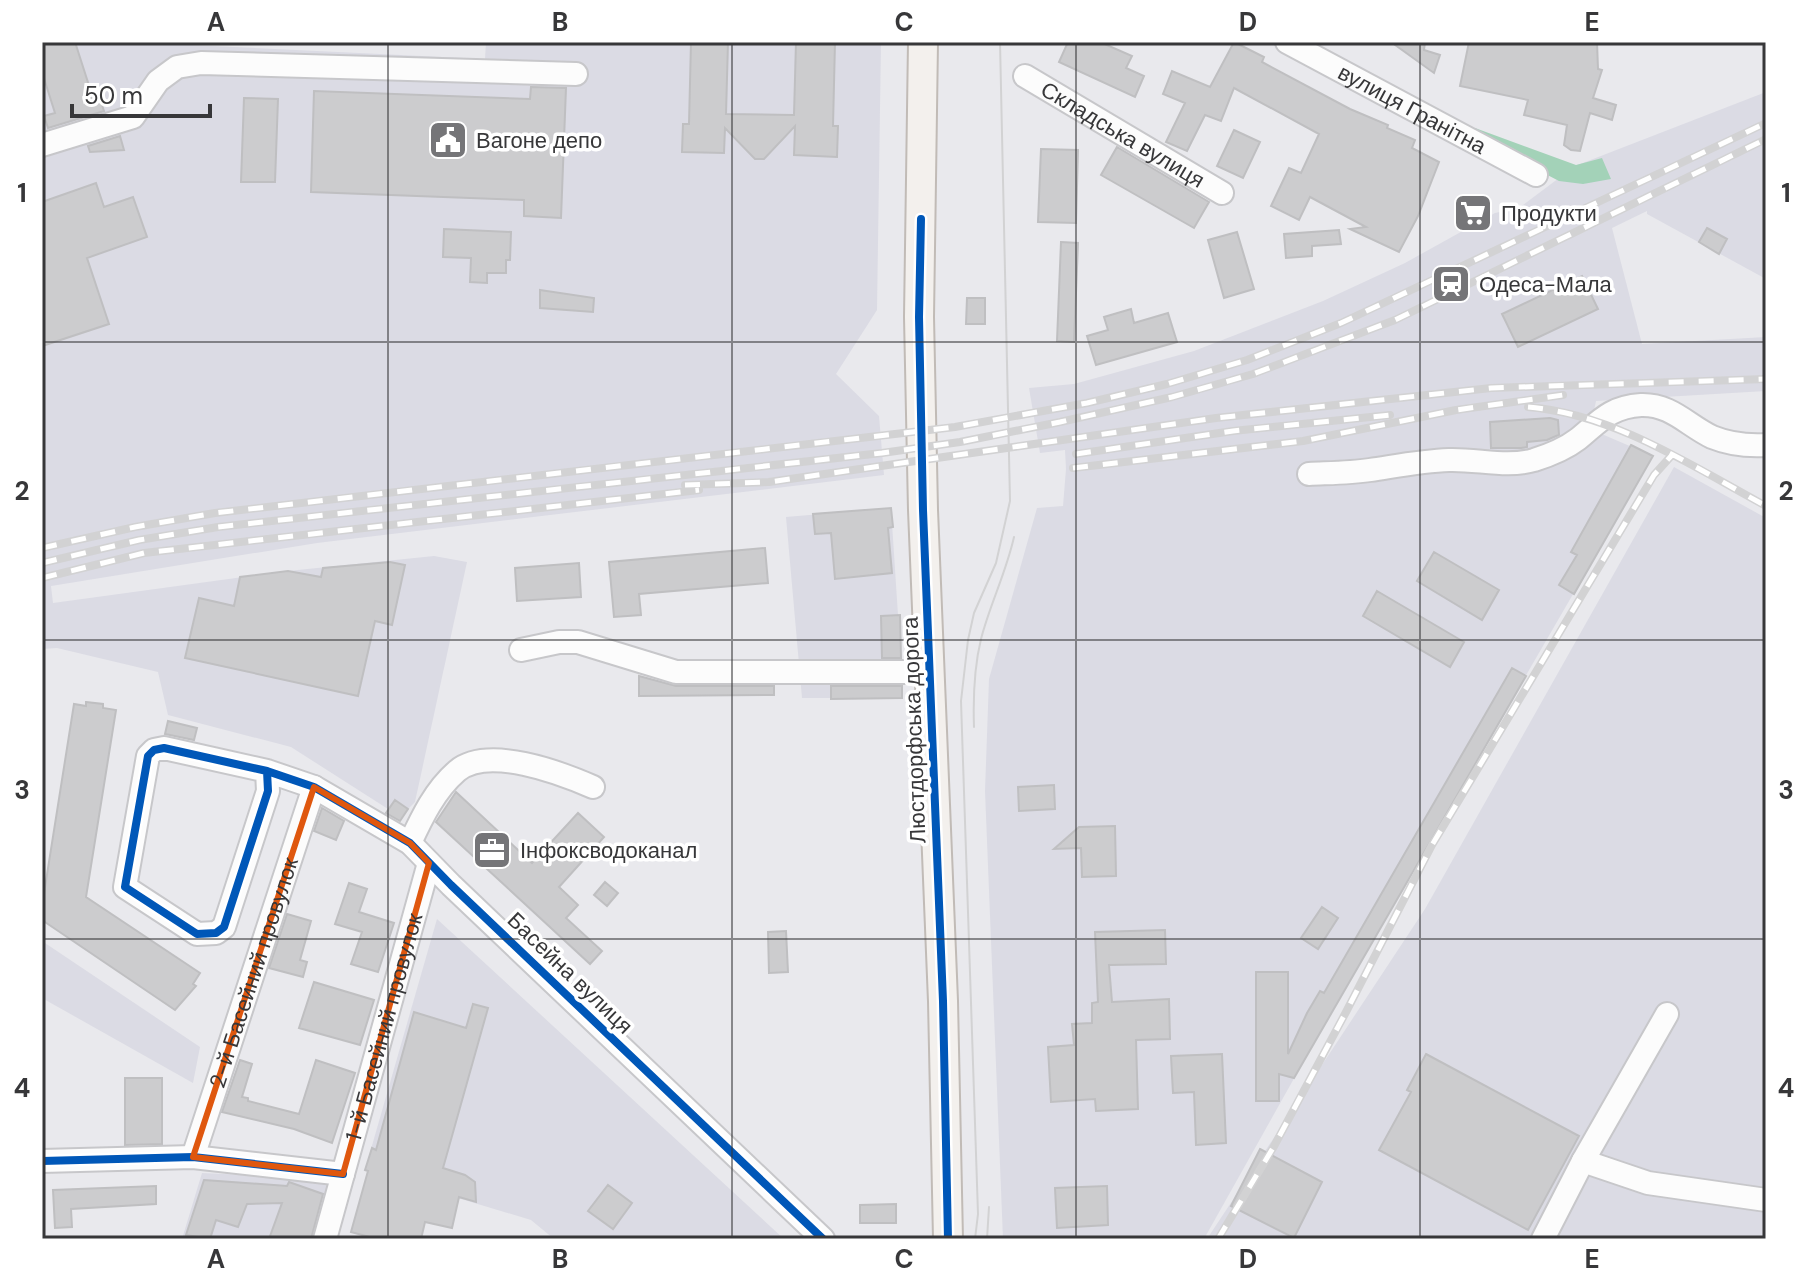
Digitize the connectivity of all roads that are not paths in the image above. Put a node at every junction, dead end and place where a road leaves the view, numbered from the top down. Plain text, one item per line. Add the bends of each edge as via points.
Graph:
1 (923, 42) edge
2 (1287, 42) edge
3 (576, 74) dead end
4 (1025, 76) dead end
5 (42, 145) edge
6 (1536, 175) dead end
7 (1222, 193) dead end
8 (1766, 445) edge
9 (1309, 474) dead end
10 (521, 650) dead end
11 (930, 672) junction
12 (267, 771) junction
13 (314, 787) junction
14 (593, 787) dead end
15 (410, 843) junction
16 (429, 863) junction
17 (1667, 1014) dead end
18 (193, 1157) junction
19 (42, 1161) edge
20 (1583, 1161) junction
21 (343, 1174) junction
22 (1766, 1200) edge
23 (325, 1239) edge
24 (823, 1239) edge
25 (948, 1239) edge
26 (1543, 1239) edge

1 - 11 main road, Люстдорфська дорога via 919,317
2 - 6 street, вулиця Гранітна
3 - 5 street via 201,63 177,67 158,81 133,117
4 - 7 street, Складська вулиця
8 - 9 street via 1717,439 1671,411 1644,405 1601,417 1576,441 1530,461 1415,462
10 - 11 street via 578,642 676,672
11 - 25 main road, Люстдорфська дорога
12 - 12 street, Басейна вулиця via 154,750 148,756 125,887 197,934 224,927 268,791
12 - 13 street, Басейна вулиця
13 - 15 street, Басейна вулиця
13 - 18 street, 2-й Басейний провулок
14 - 15 street via 550,768 476,763 458,770 425,810
15 - 16 street, Басейна вулиця
16 - 21 street, 1-й Басейний провулок
16 - 24 street, Басейна вулиця
17 - 20 street
18 - 19 street
18 - 21 street
20 - 22 street via 1648,1183
20 - 26 street
21 - 23 street, 1-й Басейний провулок

